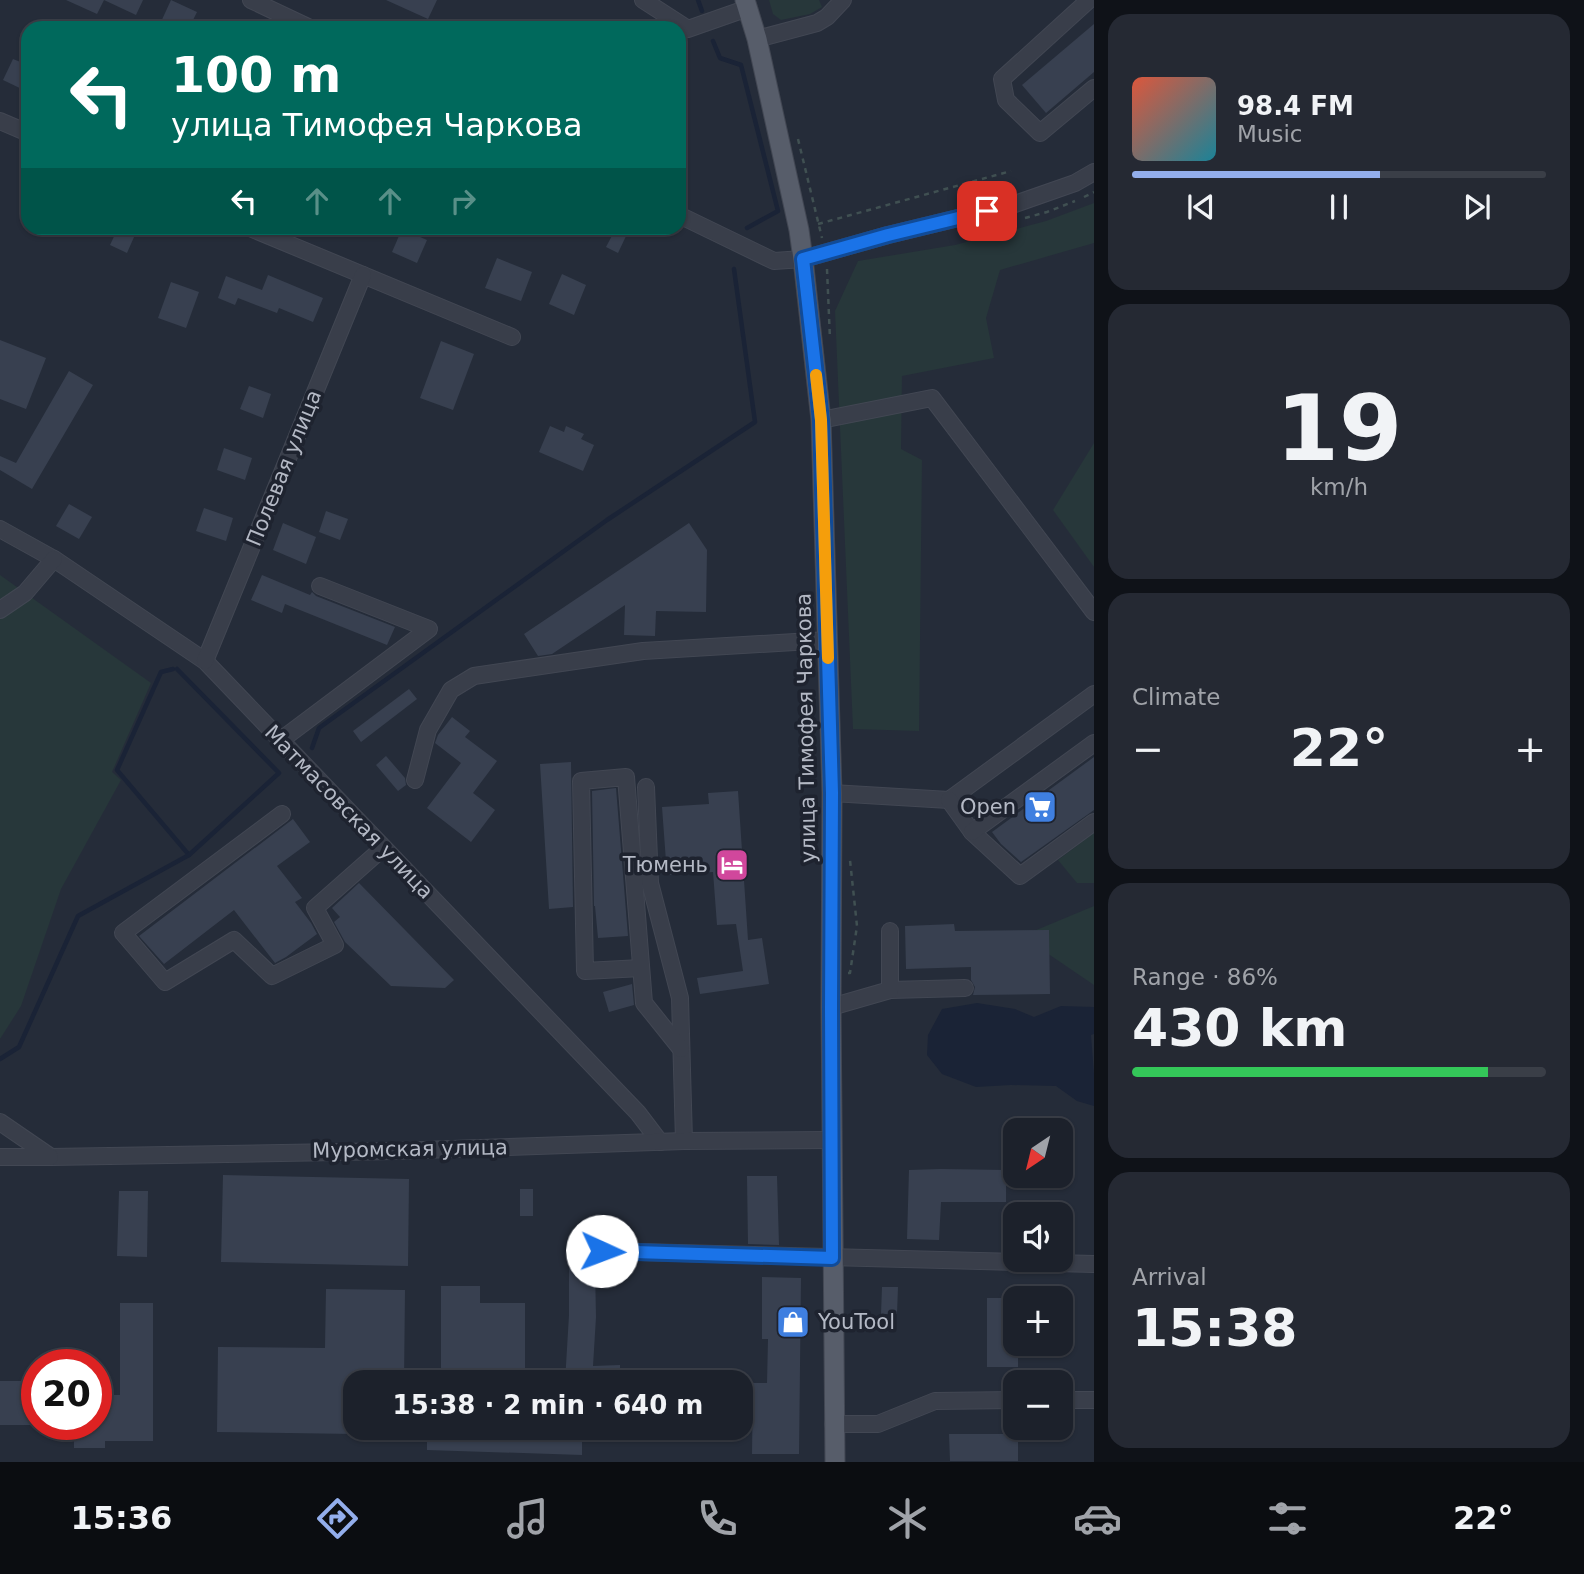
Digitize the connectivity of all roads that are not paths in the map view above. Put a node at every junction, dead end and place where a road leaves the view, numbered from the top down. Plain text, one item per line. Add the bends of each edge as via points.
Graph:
1 (251, 0) edge
2 (643, 0) edge
3 (842, 0) edge
4 (1090, 0) edge
5 (746, 4) edge
6 (295, 21) edge
7 (676, 21) edge
8 (686, 28) edge
9 (757, 39) junction
10 (1094, 88) edge
11 (0, 121) edge
12 (21, 130) edge
13 (1094, 172) edge
14 (686, 218) edge
15 (267, 235) edge
16 (803, 259) junction
17 (363, 275) junction
18 (512, 337) dead end
19 (821, 420) junction
20 (0, 530) edge
21 (54, 559) junction
22 (320, 586) dead end
23 (0, 610) edge
24 (1094, 612) edge
25 (828, 640) junction
26 (205, 661) junction
27 (1094, 694) edge
28 (281, 740) junction
29 (1094, 743) edge
30 (415, 780) dead end
31 (646, 787) dead end
32 (832, 793) junction
33 (949, 800) junction
34 (282, 814) dead end
35 (1094, 822) edge
36 (972, 832) junction
37 (383, 848) junction
38 (890, 931) dead end
39 (642, 968) junction
40 (965, 988) dead end
41 (890, 990) junction
42 (831, 1007) junction
43 (681, 1049) junction
44 (0, 1122) edge
45 (831, 1140) junction
46 (684, 1141) junction
47 (660, 1142) junction
48 (0, 1157) edge
49 (51, 1157) junction
50 (602, 1251) dead end
51 (832, 1258) junction
52 (1094, 1264) edge
53 (1003, 1400) edge
54 (1073, 1400) edge
55 (1094, 1400) edge
56 (833, 1424) junction
57 (835, 1462) edge

1 - 6 street
2 - 7 street
3 - 9 street via 817,23
4 - 10 street via 1002,79 1006,100 1040,133
5 - 8 street
5 - 9 main road, улица Тимофея Чаркова
9 - 16 main road, улица Тимофея Чаркова
11 - 12 street
13 - 16 street via 1012,205
14 - 16 street via 774,261
15 - 17 street
16 - 19 main road, улица Тимофея Чаркова
17 - 18 street
17 - 26 street, Полевая улица
19 - 24 street via 932,398
19 - 25 main road, улица Тимофея Чаркова
20 - 21 street, Матмасовская улица
21 - 23 street via 24,593
21 - 26 street, Матмасовская улица
22 - 28 street via 429,629
25 - 30 street via 642,651 474,676 451,690 428,730
25 - 32 main road, улица Тимофея Чаркова
26 - 28 street, Матмасовская улица
27 - 33 street
28 - 37 street, Матмасовская улица
29 - 36 street
31 - 43 street via 650,883 680,998
32 - 33 street
32 - 42 main road, улица Тимофея Чаркова
33 - 36 street
34 - 37 street via 122,933 165,982 234,940 272,976 335,945 315,908
35 - 36 street via 1020,876
37 - 47 street, Матмасовская улица via 638,1113
38 - 41 street
39 - 39 street via 626,777 581,781 585,971
39 - 43 street via 644,1003
40 - 41 street
41 - 42 street
42 - 45 main road, улица Тимофея Чаркова
43 - 46 street
44 - 49 street
45 - 46 street, Муромская улица
45 - 51 main road, улица Тимофея Чаркова
46 - 47 street, Муромская улица
47 - 49 street, Муромская улица
48 - 49 street, Муромская улица
50 - 51 street
51 - 52 street
51 - 56 main road, улица Тимофея Чаркова
53 - 56 street via 935,1401 878,1424
54 - 55 street
56 - 57 main road, улица Тимофея Чаркова

